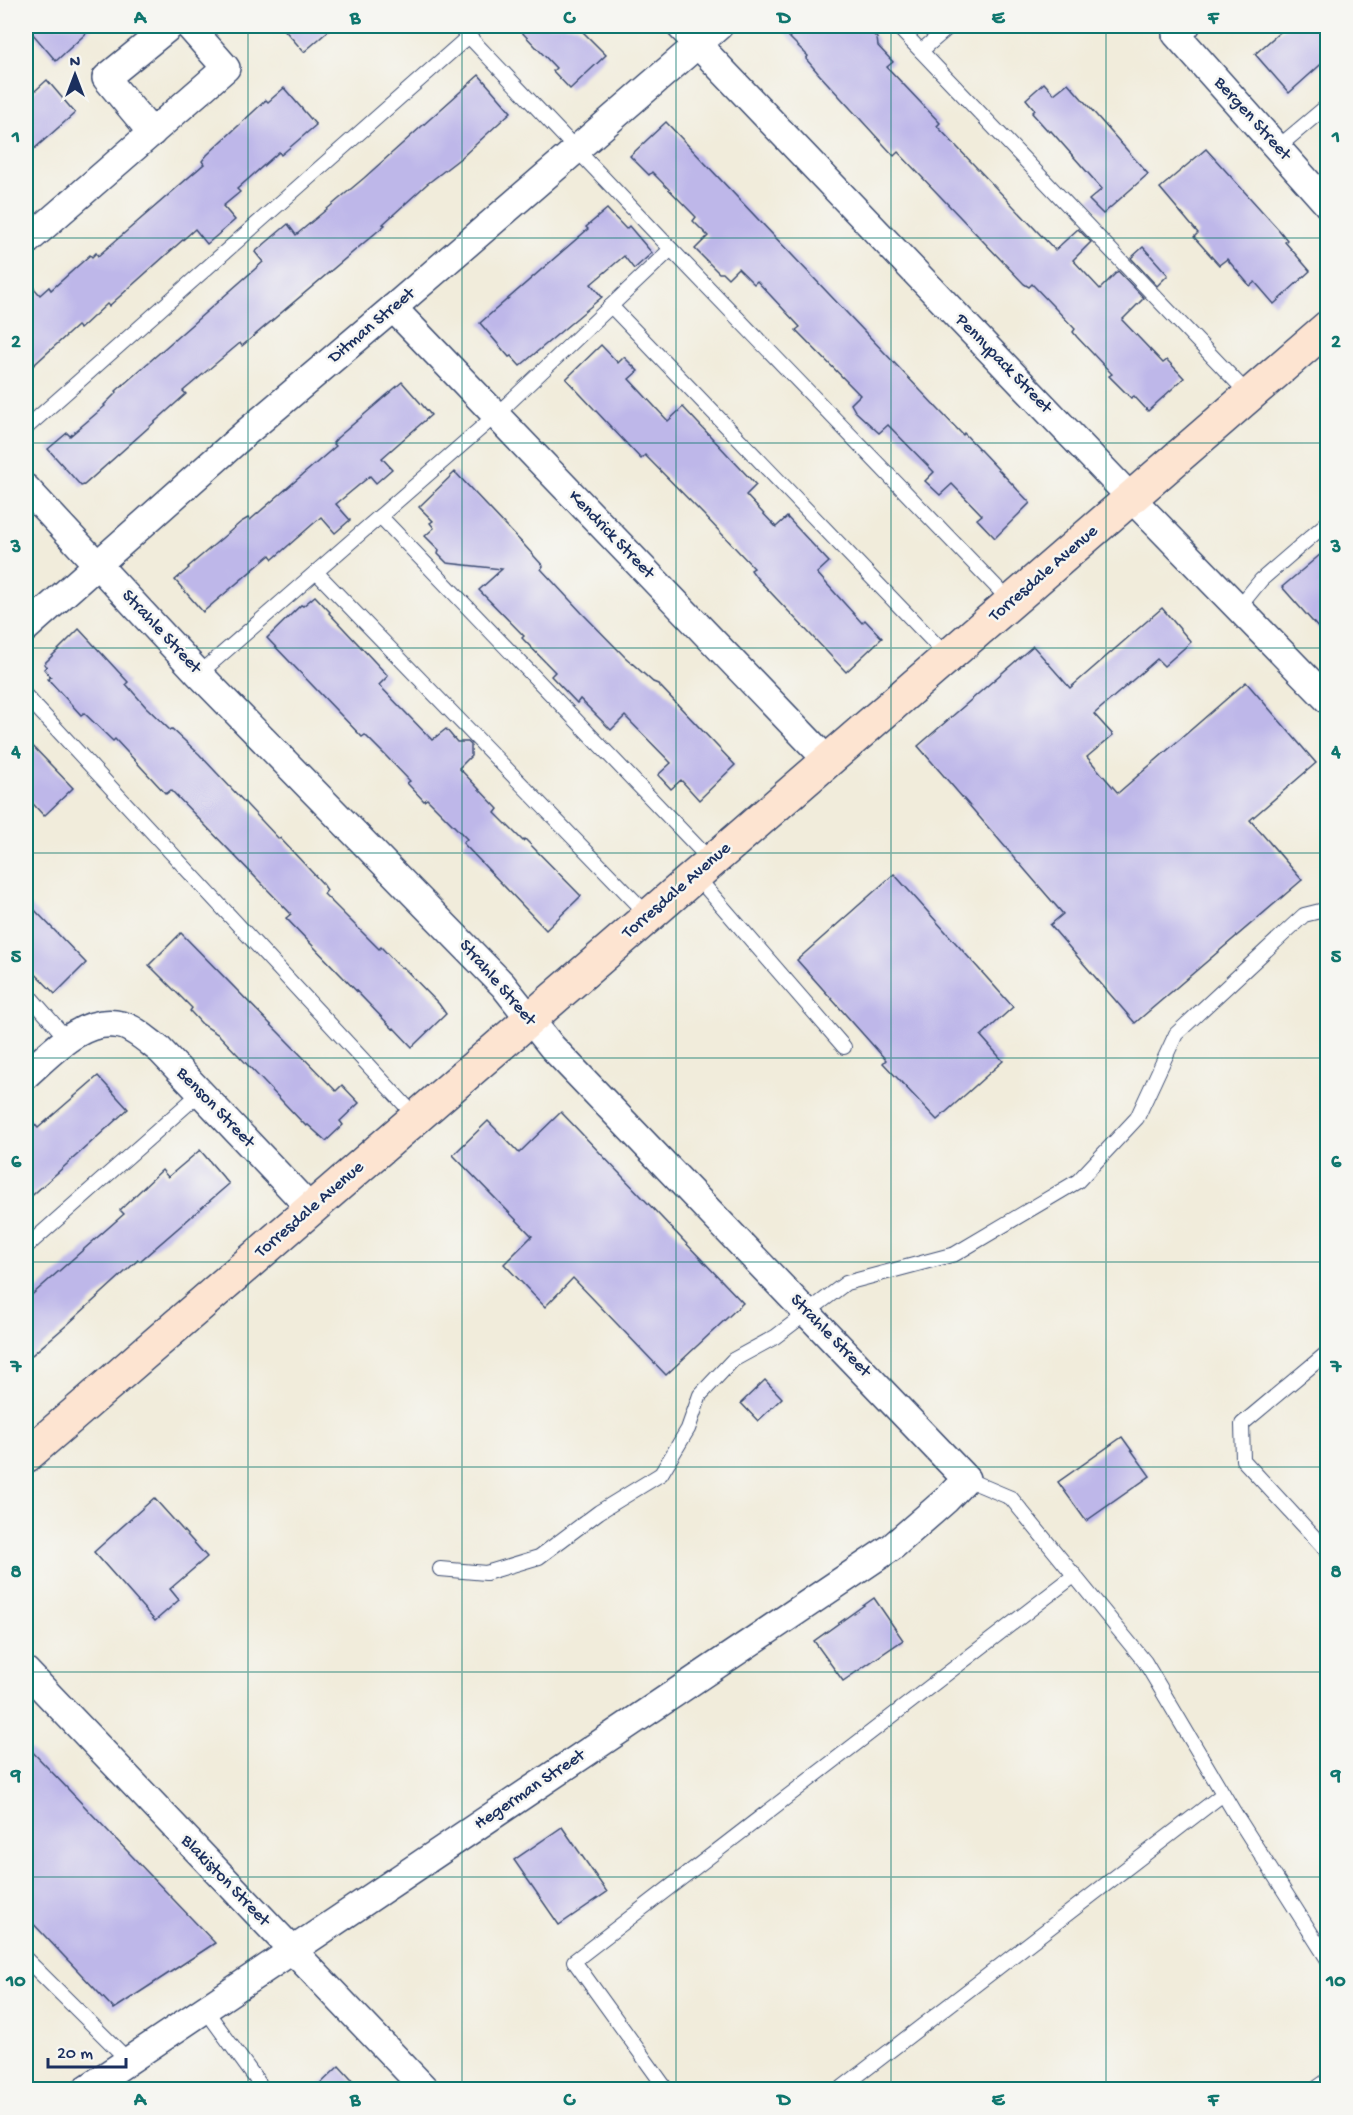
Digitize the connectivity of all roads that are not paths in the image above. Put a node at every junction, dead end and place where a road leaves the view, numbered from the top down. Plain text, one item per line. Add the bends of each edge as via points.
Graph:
1 (170, 26) edge
2 (189, 26) edge
3 (459, 26) edge
4 (719, 26) edge
5 (897, 26) edge
6 (950, 26) edge
7 (1181, 30) edge
8 (689, 35) edge
9 (469, 36) junction
10 (921, 51) junction
11 (1328, 105) edge
12 (152, 133) junction
13 (1277, 148) junction
14 (577, 149) junction
15 (1328, 204) edge
16 (26, 242) edge
17 (671, 249) junction
18 (611, 306) junction
19 (393, 308) junction
20 (1328, 327) edge
21 (1249, 394) junction
22 (496, 415) junction
23 (26, 428) edge
24 (26, 488) edge
25 (1132, 498) junction
26 (380, 516) junction
27 (1328, 522) edge
28 (98, 564) junction
29 (316, 572) junction
30 (1011, 603) junction
31 (1239, 607) junction
32 (26, 628) edge
33 (948, 657) junction
34 (199, 674) junction
35 (26, 696) edge
36 (1328, 700) edge
37 (828, 761) junction
38 (703, 868) junction
39 (1328, 909) edge
40 (649, 916) junction
41 (26, 992) edge
42 (530, 1019) junction
43 (67, 1039) junction
44 (844, 1047) dead end
45 (26, 1075) edge
46 (200, 1093) junction
47 (417, 1118) junction
48 (311, 1209) junction
49 (26, 1247) edge
50 (806, 1312) junction
51 (1328, 1352) edge
52 (26, 1456) edge
53 (966, 1479) junction
54 (1328, 1552) edge
55 (440, 1569) dead end
56 (1075, 1575) junction
57 (26, 1671) edge
58 (1223, 1794) junction
59 (292, 1951) junction
60 (26, 1959) edge
61 (1328, 1960) edge
62 (205, 2009) junction
63 (128, 2060) junction
64 (1328, 2080) edge
65 (85, 2090) edge
66 (264, 2090) edge
67 (426, 2090) edge
68 (667, 2090) edge
69 (839, 2090) edge
70 (1314, 2090) edge

1 - 12 street via 106,78
2 - 12 street via 226,68
3 - 9 lane
4 - 8 street, Ditman Street
5 - 10 lane
6 - 10 lane
7 - 13 street, Bergen Street
8 - 14 street, Ditman Street
8 - 25 street, Pennypack Street
9 - 14 lane
9 - 23 lane
10 - 21 lane
11 - 13 lane
12 - 16 street
13 - 15 street, Bergen Street
14 - 17 lane
14 - 19 street, Ditman Street
17 - 18 lane
17 - 30 lane
18 - 22 lane
18 - 33 lane
19 - 22 street, Kendrick Street
19 - 28 street, Ditman Street
20 - 21 street, Torresdale Avenue
21 - 25 street, Torresdale Avenue
22 - 26 lane
22 - 37 street, Kendrick Street
24 - 28 street, Strahle Street
25 - 30 street, Torresdale Avenue
25 - 31 street, Pennypack Street
26 - 29 lane
26 - 38 lane
27 - 31 lane via 1261,580
28 - 32 street, Ditman Street
28 - 34 street, Strahle Street
29 - 34 lane
29 - 40 lane
30 - 33 street, Torresdale Avenue
31 - 36 street, Pennypack Street
33 - 37 street, Torresdale Avenue
34 - 42 street, Strahle Street via 503,985
35 - 47 lane
37 - 38 street, Torresdale Avenue
38 - 40 street, Torresdale Avenue
38 - 44 lane
39 - 50 lane via 1304,915 1176,1034 1137,1118 1078,1181 954,1254 846,1283
40 - 42 street, Torresdale Avenue
41 - 43 lane
42 - 47 street, Torresdale Avenue
42 - 50 street, Strahle Street via 552,1047
43 - 45 street
43 - 46 street, Benson Street via 88,1027 122,1025 160,1050
46 - 48 street, Benson Street
46 - 49 lane
47 - 48 street, Torresdale Avenue
48 - 52 street, Torresdale Avenue
50 - 53 street, Strahle Street
50 - 55 lane via 775,1337 733,1360 700,1395 688,1429 661,1474 599,1512 539,1557 486,1573
51 - 54 lane via 1242,1424 1243,1460
53 - 56 lane via 1011,1498
53 - 59 street, Hegerman Street via 892,1547
56 - 58 lane via 1145,1662
56 - 68 lane via 574,1961
57 - 59 street, Blakiston Street
58 - 61 lane
58 - 69 lane
59 - 62 street, Hegerman Street
59 - 67 street, Blakiston Street
60 - 63 lane
62 - 63 street, Hegerman Street
62 - 66 lane
63 - 65 street, Hegerman Street
64 - 70 lane

